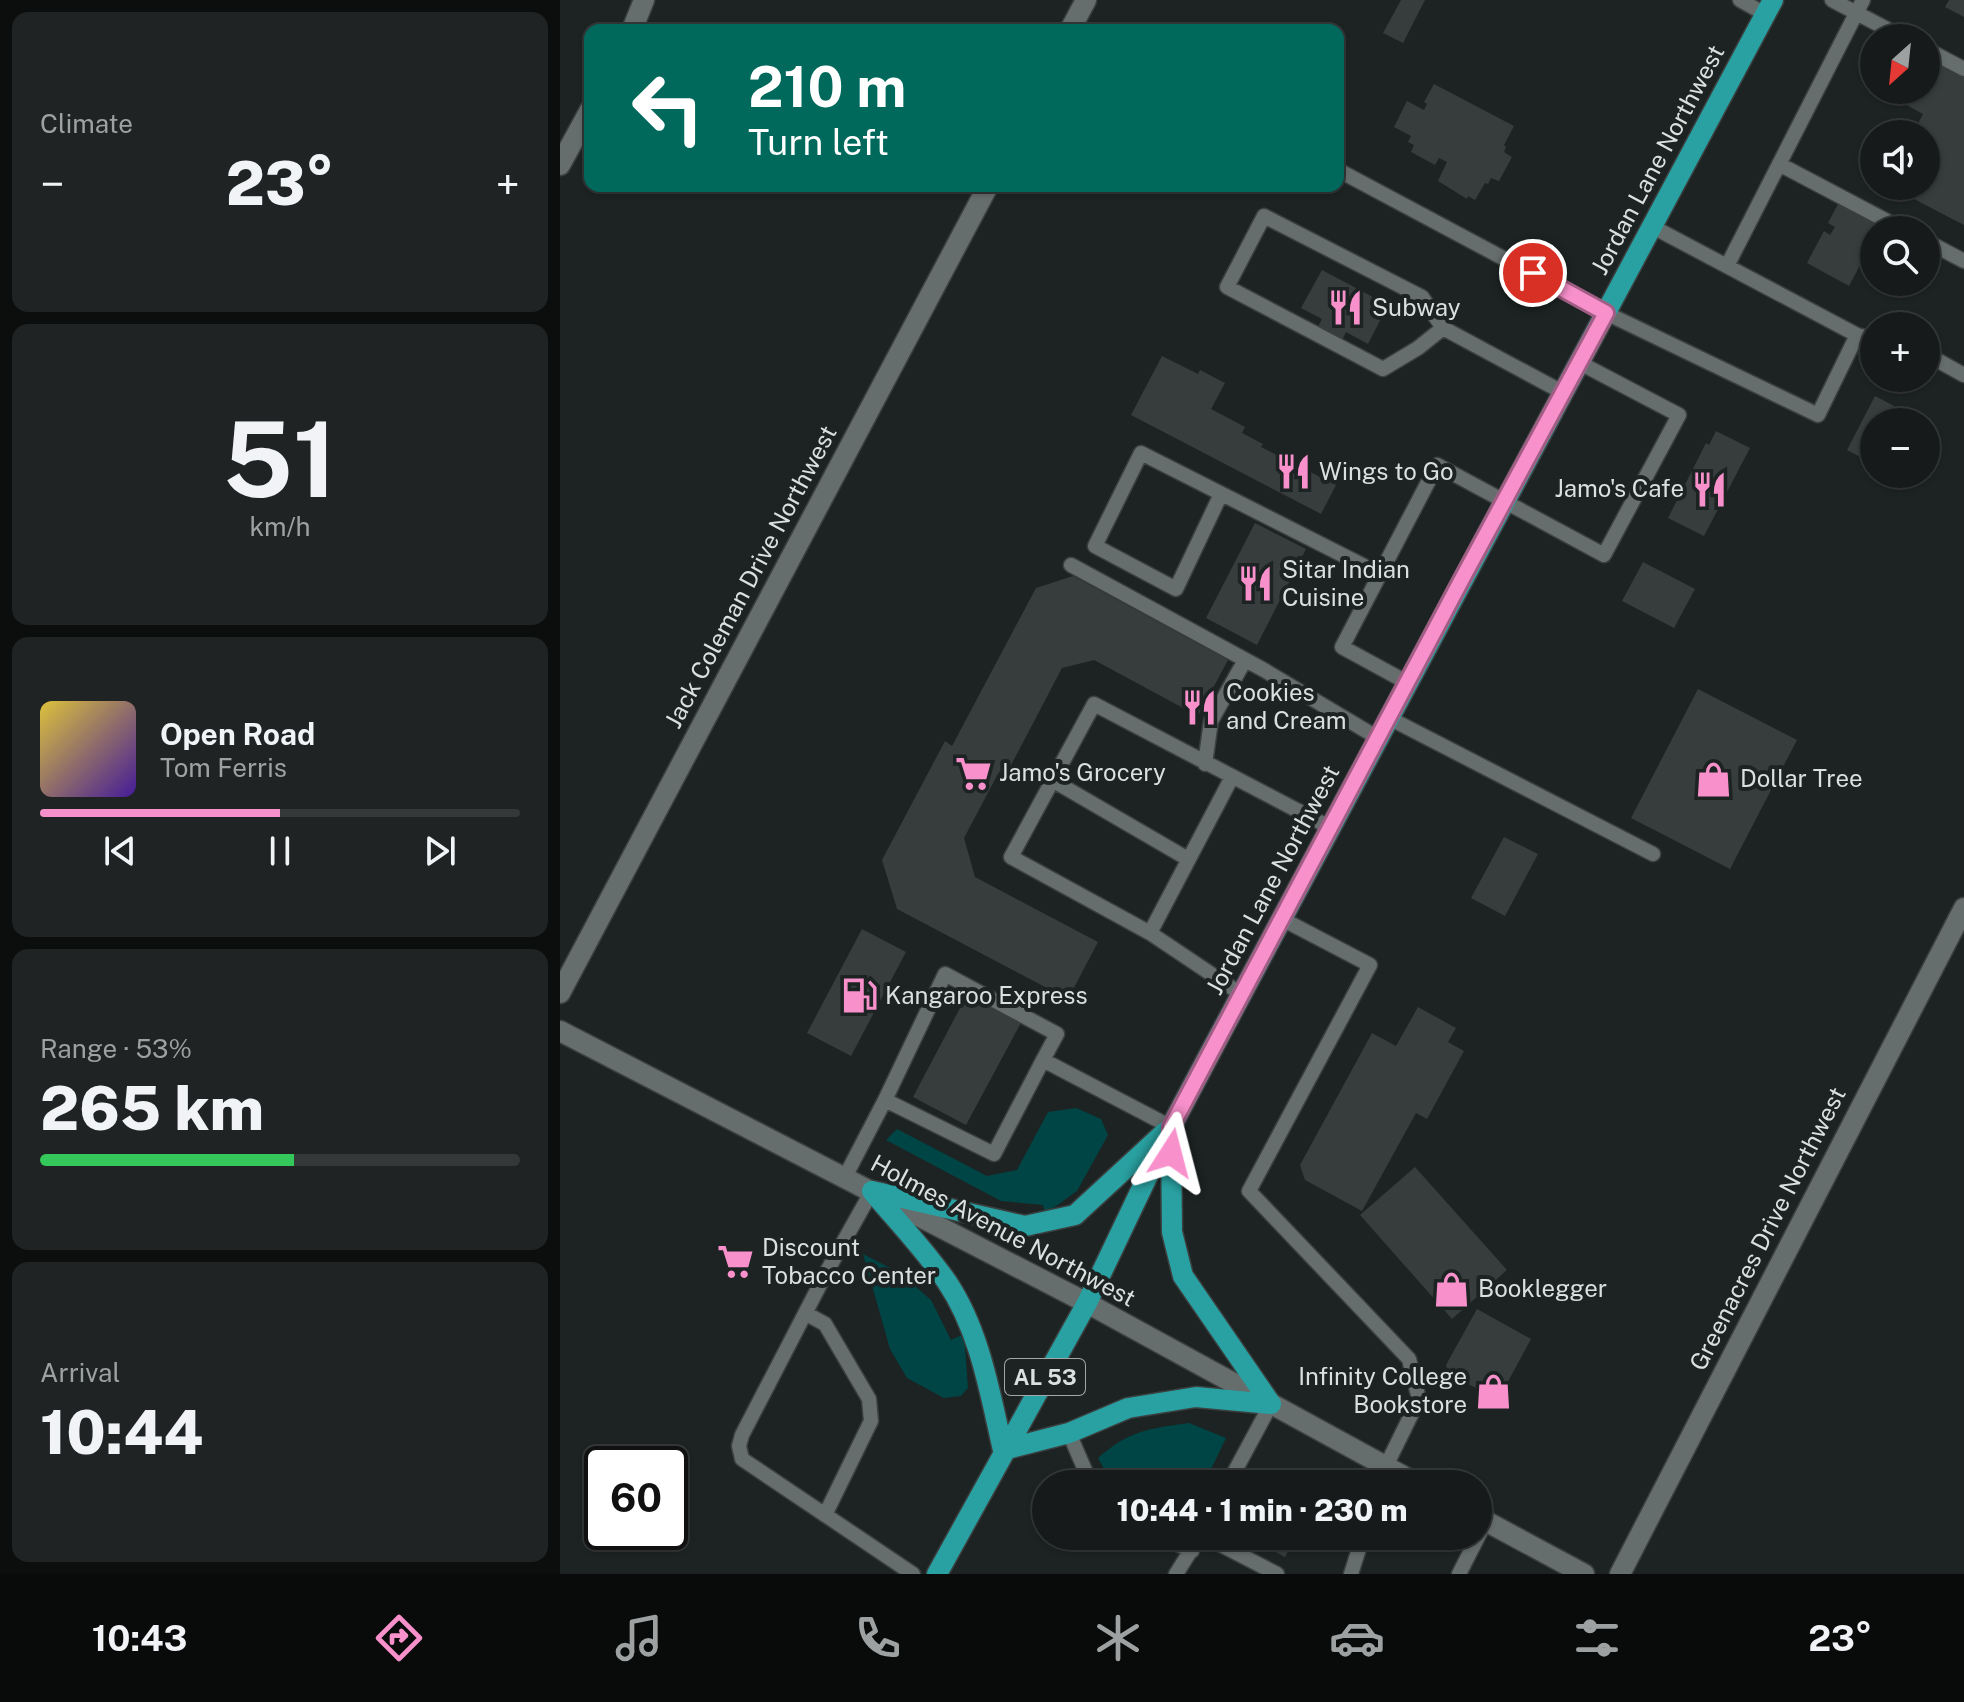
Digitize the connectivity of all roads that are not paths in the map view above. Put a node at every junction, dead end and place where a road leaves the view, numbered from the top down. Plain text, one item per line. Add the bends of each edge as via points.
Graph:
1 (644, 0) edge
2 (1086, 0) edge
3 (1740, 0) edge
4 (1832, 0) edge
5 (1860, 6) edge
6 (1769, 7) edge
7 (634, 24) edge
8 (1073, 24) edge
9 (1885, 24) edge
10 (1940, 56) edge
11 (1964, 69) edge
12 (584, 121) edge
13 (1779, 164) junction
14 (560, 165) edge
15 (1344, 173) edge
16 (985, 192) edge
17 (1877, 216) edge
18 (1653, 227) junction
19 (1940, 248) edge
20 (1964, 261) edge
21 (1727, 266) junction
22 (1606, 313) junction
23 (1443, 328) junction
24 (1857, 335) junction
25 (1860, 336) edge
26 (1940, 362) edge
27 (1580, 363) junction
28 (1964, 375) edge
29 (1564, 393) junction
30 (1221, 494) junction
31 (1505, 501) junction
32 (1071, 565) dead end
33 (1380, 574) junction
34 (1245, 660) junction
35 (1408, 683) junction
36 (1389, 718) junction
37 (1378, 738) junction
38 (1205, 764) junction
39 (1232, 777) junction
40 (1052, 780) junction
41 (1331, 828) junction
42 (1653, 854) dead end
43 (1188, 859) junction
44 (1964, 908) edge
45 (1282, 919) junction
46 (1150, 933) junction
47 (560, 993) edge
48 (1241, 994) junction
49 (560, 1031) edge
50 (1043, 1060) junction
51 (885, 1100) junction
52 (1171, 1127) junction
53 (845, 1177) junction
54 (872, 1191) junction
55 (1087, 1303) junction
56 (805, 1313) junction
57 (1271, 1404) junction
58 (1069, 1433) junction
59 (1003, 1450) junction
60 (1085, 1470) edge
61 (1236, 1470) edge
62 (1375, 1470) edge
63 (1385, 1470) edge
64 (825, 1515) junction
65 (1492, 1524) edge
66 (1230, 1550) edge
67 (1359, 1550) edge
68 (1469, 1550) edge
69 (1192, 1551) edge
70 (913, 1574) edge
71 (937, 1574) edge
72 (1176, 1574) edge
73 (1277, 1574) edge
74 (1351, 1574) edge
75 (1459, 1574) edge
76 (1584, 1574) edge
77 (1620, 1574) edge

1 - 7 street
2 - 8 street
3 - 6 lane
4 - 5 lane
5 - 9 lane
5 - 13 lane
6 - 18 main road, Jordan Lane Northwest / AL 53
10 - 11 lane
12 - 14 street
13 - 17 lane
13 - 21 lane
15 - 22 lane
16 - 47 street, Jack Coleman Drive Northwest
18 - 21 lane
18 - 22 main road, Jordan Lane Northwest / AL 53
19 - 20 lane
21 - 24 lane
22 - 24 lane via 1818,415
22 - 27 main road, Jordan Lane Northwest / AL 53
23 - 23 lane via 1422,297 1264,216 1227,287 1383,369
23 - 29 lane
24 - 25 lane
26 - 28 lane
27 - 29 main road, Jordan Lane Northwest / AL 53
27 - 31 lane via 1679,415 1604,555
29 - 31 main road, Jordan Lane Northwest / AL 53
30 - 30 lane via 1176,589 1095,546 1141,453
30 - 33 lane
31 - 33 lane via 1437,465
31 - 35 main road, Jordan Lane Northwest / AL 53
32 - 34 lane
33 - 35 lane via 1342,647
34 - 37 lane
34 - 38 lane via 1211,721
35 - 36 main road, Jordan Lane Northwest / AL 53
36 - 37 main road, Jordan Lane Northwest / AL 53
36 - 42 lane
37 - 41 main road, Jordan Lane Northwest / AL 53
38 - 39 lane
38 - 40 lane via 1094,704
39 - 41 lane
39 - 43 lane
40 - 43 lane
40 - 46 lane via 1011,857
41 - 45 main road, Jordan Lane Northwest / AL 53
43 - 46 lane
44 - 77 street, Greenacres Drive Northwest
45 - 48 main road, Jordan Lane Northwest / AL 53
45 - 63 lane via 1370,965 1249,1191 1409,1359 1419,1399
46 - 48 lane
48 - 52 main road, Jordan Lane Northwest / AL 53
49 - 53 street, Holmes Avenue Northwest
50 - 51 lane via 994,1154
50 - 51 lane via 1057,1034 945,974
50 - 52 lane
51 - 53 lane
52 - 54 main road via 1075,1215 1025,1226
52 - 55 main road, Jordan Lane Northwest / AL 53
52 - 57 main road via 1172,1232 1183,1276
53 - 54 street, Holmes Avenue Northwest
54 - 55 street, Holmes Avenue Northwest
54 - 56 lane
54 - 59 main road via 947,1282 969,1325
55 - 57 street, Holmes Avenue Northwest
55 - 59 main road, Jordan Lane Northwest / AL 53
56 - 64 lane via 825,1324 869,1399 871,1421
56 - 64 lane via 739,1446 742,1459
57 - 58 main road via 1196,1397 1128,1408
57 - 61 lane
57 - 62 street, Holmes Avenue Northwest
58 - 59 main road
58 - 60 lane
59 - 71 main road, Jordan Lane Northwest / AL 53
64 - 70 lane
65 - 76 street
66 - 73 lane
67 - 74 lane
68 - 75 lane
69 - 72 lane

